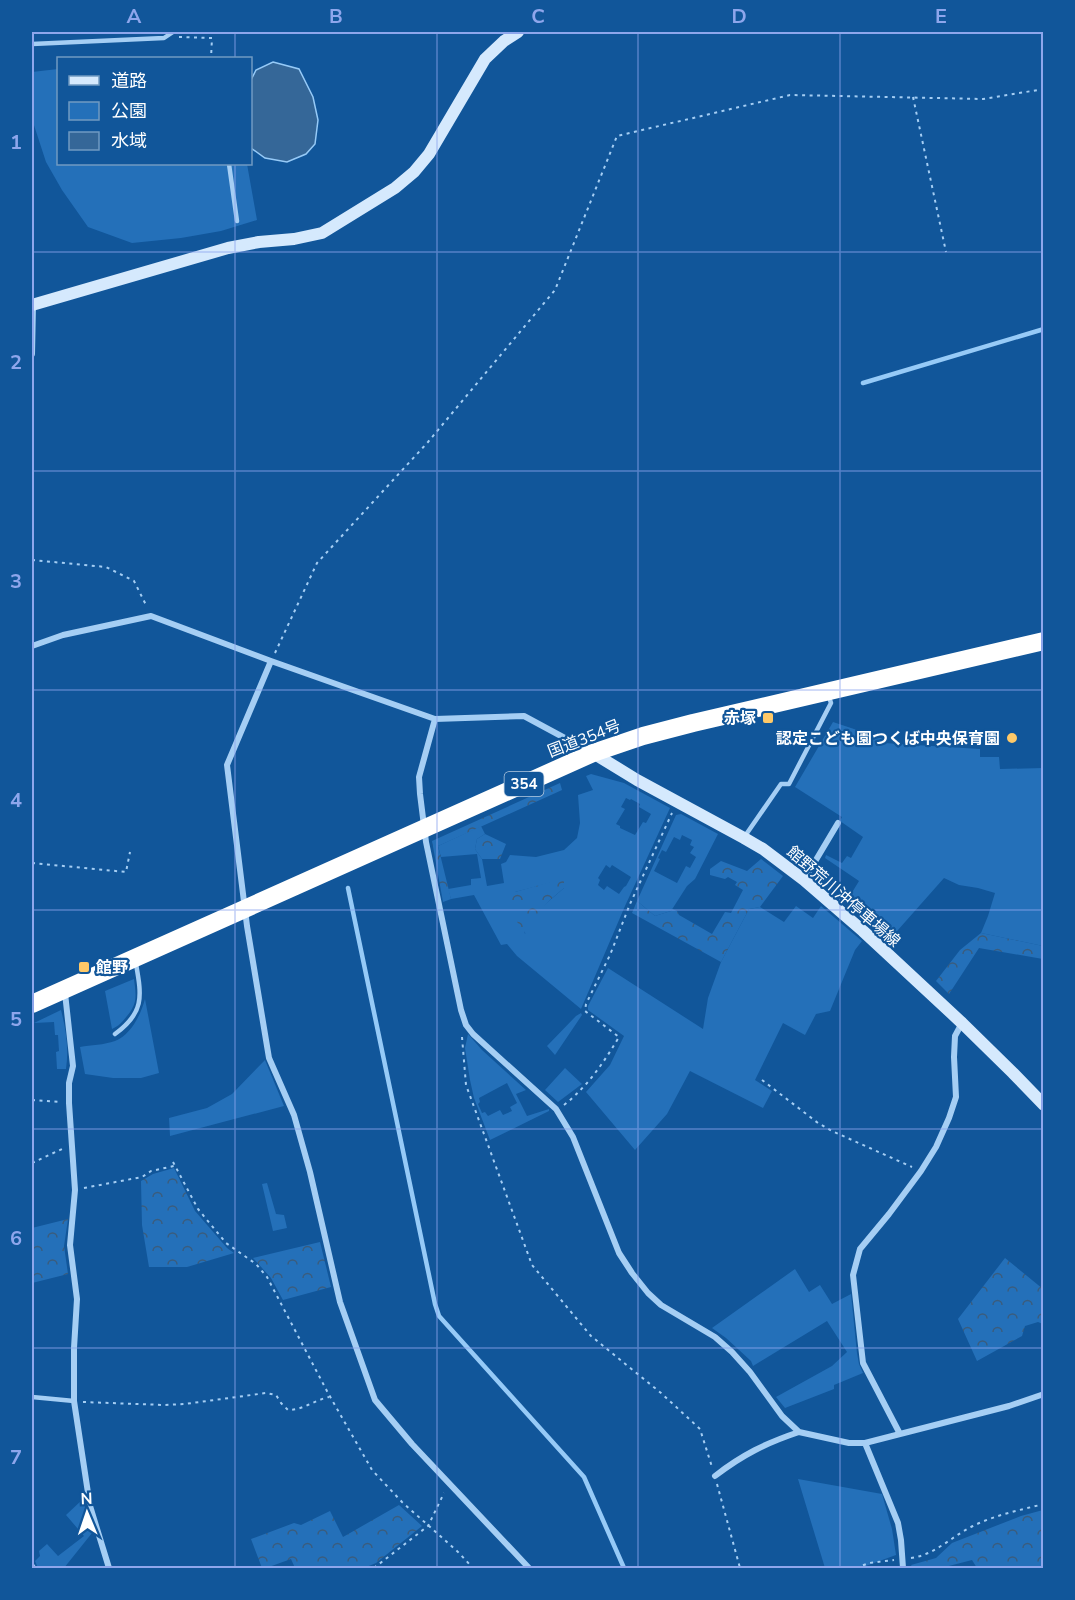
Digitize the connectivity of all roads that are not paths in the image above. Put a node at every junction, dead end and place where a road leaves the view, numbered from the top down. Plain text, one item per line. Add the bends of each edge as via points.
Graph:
1 (518, 32) edge
2 (170, 33) edge
3 (32, 44) edge
4 (229, 165) edge
5 (237, 221) dead end
6 (32, 302) edge
7 (32, 354) edge
8 (1044, 641) edge
9 (32, 646) edge
10 (271, 661) junction
11 (828, 691) junction
12 (435, 719) junction
13 (593, 753) junction
14 (838, 823) dead end
15 (425, 830) junction
16 (744, 838) junction
17 (804, 880) junction
18 (245, 908) junction
19 (135, 958) junction
20 (65, 990) junction
21 (32, 1004) edge
22 (962, 1023) junction
23 (115, 1034) dead end
24 (1044, 1105) edge
25 (1044, 1394) edge
26 (32, 1397) edge
27 (75, 1401) junction
28 (799, 1432) junction
29 (900, 1434) junction
30 (865, 1443) junction
31 (714, 1476) road end
32 (108, 1569) edge
33 (529, 1569) edge
34 (903, 1569) edge

1 - 6 street via 484,58 429,154 414,172 322,233 228,248
2 - 3 lane via 164,38
4 - 5 lane
6 - 7 street
8 - 11 highway, 国道354号 / 354
9 - 10 street via 63,635 151,616
10 - 12 street
10 - 18 street via 226,765
11 - 13 highway, 国道354号 / 354 via 656,732
11 - 16 lane via 831,703 789,784 781,784
12 - 13 street via 524,716
12 - 15 street via 419,777
13 - 15 highway, 国道354号 / 354
13 - 16 street, 館野荒川沖停車場線
14 - 17 street
15 - 18 highway, 国道354号 / 354
15 - 28 street via 466,1025 556,1109 573,1137 619,1253 648,1293 732,1352
16 - 17 street, 館野荒川沖停車場線
17 - 22 street, 館野荒川沖停車場線
18 - 19 highway, 国道354号 / 354
18 - 33 street via 269,1058 294,1115 340,1302 375,1400
19 - 20 highway, 国道354号 / 354
19 - 23 lane via 140,995 137,1012
20 - 21 highway, 国道354号 / 354
20 - 27 street via 73,1066 69,1103 75,1190 70,1245 77,1299
22 - 24 street, 館野荒川沖停車場線
22 - 29 street via 956,1036 956,1097 949,1118 921,1171 860,1249 853,1275 863,1363
25 - 29 street
26 - 27 lane
27 - 32 street via 90,1506
28 - 30 street
28 - 31 street via 749,1452
29 - 30 street
30 - 34 street via 898,1523

